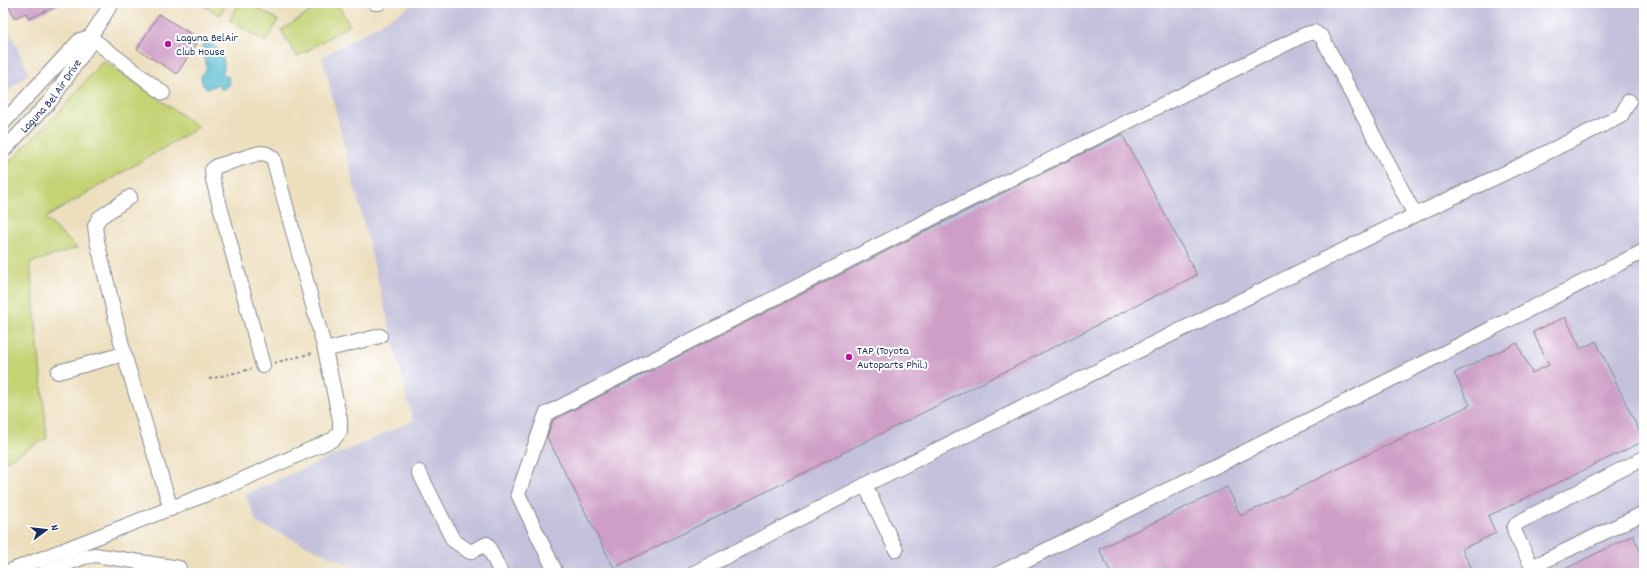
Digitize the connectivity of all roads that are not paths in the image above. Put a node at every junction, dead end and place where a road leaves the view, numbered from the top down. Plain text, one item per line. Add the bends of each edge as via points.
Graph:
1 (112, 3) edge
2 (375, 3) edge
3 (379, 3) edge
4 (90, 37) junction
5 (163, 93) dead end
6 (1629, 101) dead end
7 (3, 123) edge
8 (3, 151) edge
9 (130, 198) dead end
10 (1415, 214) junction
11 (1644, 251) edge
12 (380, 336) dead end
13 (325, 350) junction
14 (124, 354) junction
15 (263, 366) dead end
16 (58, 372) dead end
17 (1644, 458) edge
18 (419, 472) dead end
19 (865, 485) junction
20 (171, 509) junction
21 (1644, 513) edge
22 (896, 550) dead end
23 (179, 568) dead end
24 (5, 573) edge
25 (43, 573) edge
26 (501, 573) edge
27 (556, 573) edge
28 (694, 573) edge
29 (1000, 573) edge

1 - 4 street, Laguna Bel Air Drive
2 - 3 street
4 - 5 street
4 - 7 street, Laguna Bel Air Drive via 80,40
4 - 8 street, Laguna Bel Air Drive via 88,46 51,100
6 - 10 street via 1621,116
9 - 14 street via 99,218 95,226
10 - 19 street
10 - 27 street via 1322,37 1314,32 1304,35 936,216 546,414 518,494
11 - 29 street
12 - 13 street
13 - 15 street via 273,158 260,153 217,166 212,170
13 - 20 street via 340,420 340,431 334,439
14 - 16 street
14 - 20 street
17 - 21 street via 1517,523 1514,528 1530,563 1536,565
18 - 26 street via 453,540 470,552 487,544
19 - 22 street
19 - 28 street
20 - 24 street
23 - 25 street via 95,555

